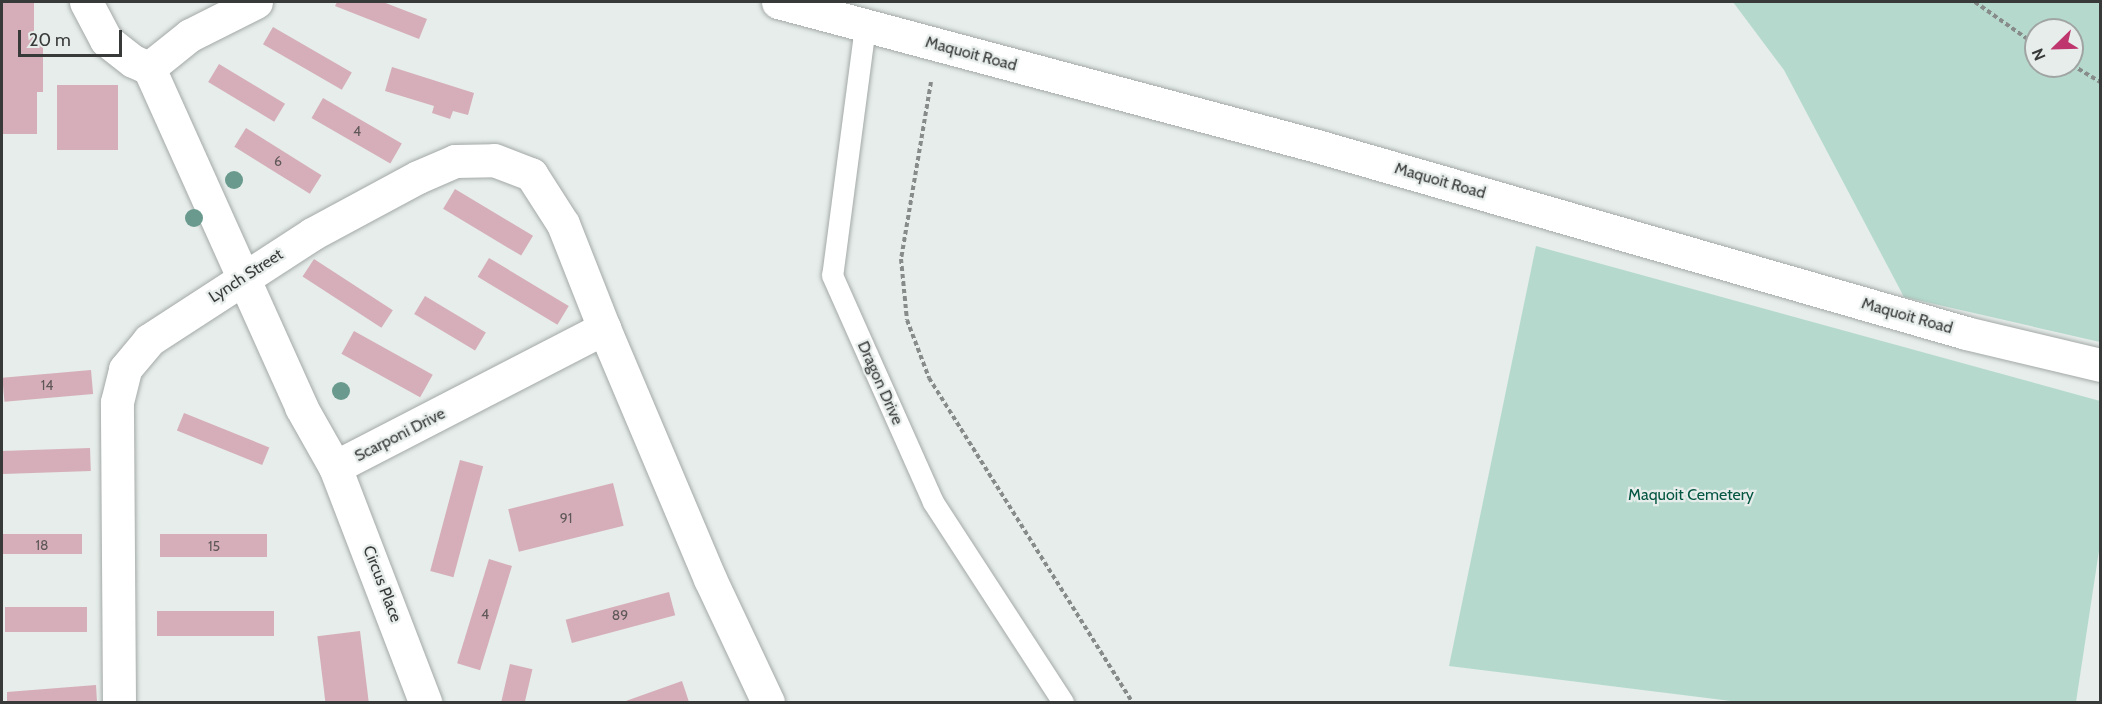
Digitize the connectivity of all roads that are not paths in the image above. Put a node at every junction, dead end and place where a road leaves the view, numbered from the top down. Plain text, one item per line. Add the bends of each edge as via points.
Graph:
1 (86, 2) edge
2 (256, 2) edge
3 (778, 2) edge
4 (869, 14) edge
5 (149, 68) junction
6 (243, 279) junction
7 (604, 328) junction
8 (2100, 365) edge
9 (335, 467) junction
10 (119, 702) edge
11 (425, 702) edge
12 (768, 702) edge
13 (1063, 702) edge

1 - 5 street via 106,40
2 - 5 street via 190,35
3 - 4 street, Maquoit Road
4 - 8 street, Maquoit Road via 1966,333
4 - 13 lane, Dragon Drive via 832,275 933,502
5 - 6 street, Scarponi Drive
6 - 7 street, Lynch Street via 312,234 418,177 455,161 494,160 531,174 563,224
6 - 9 street, Scarponi Drive via 301,407
6 - 10 street, Lynch Street via 149,340 125,369 117,402
7 - 9 street, Scarponi Drive
7 - 12 street via 705,569
9 - 11 street, Circus Place

